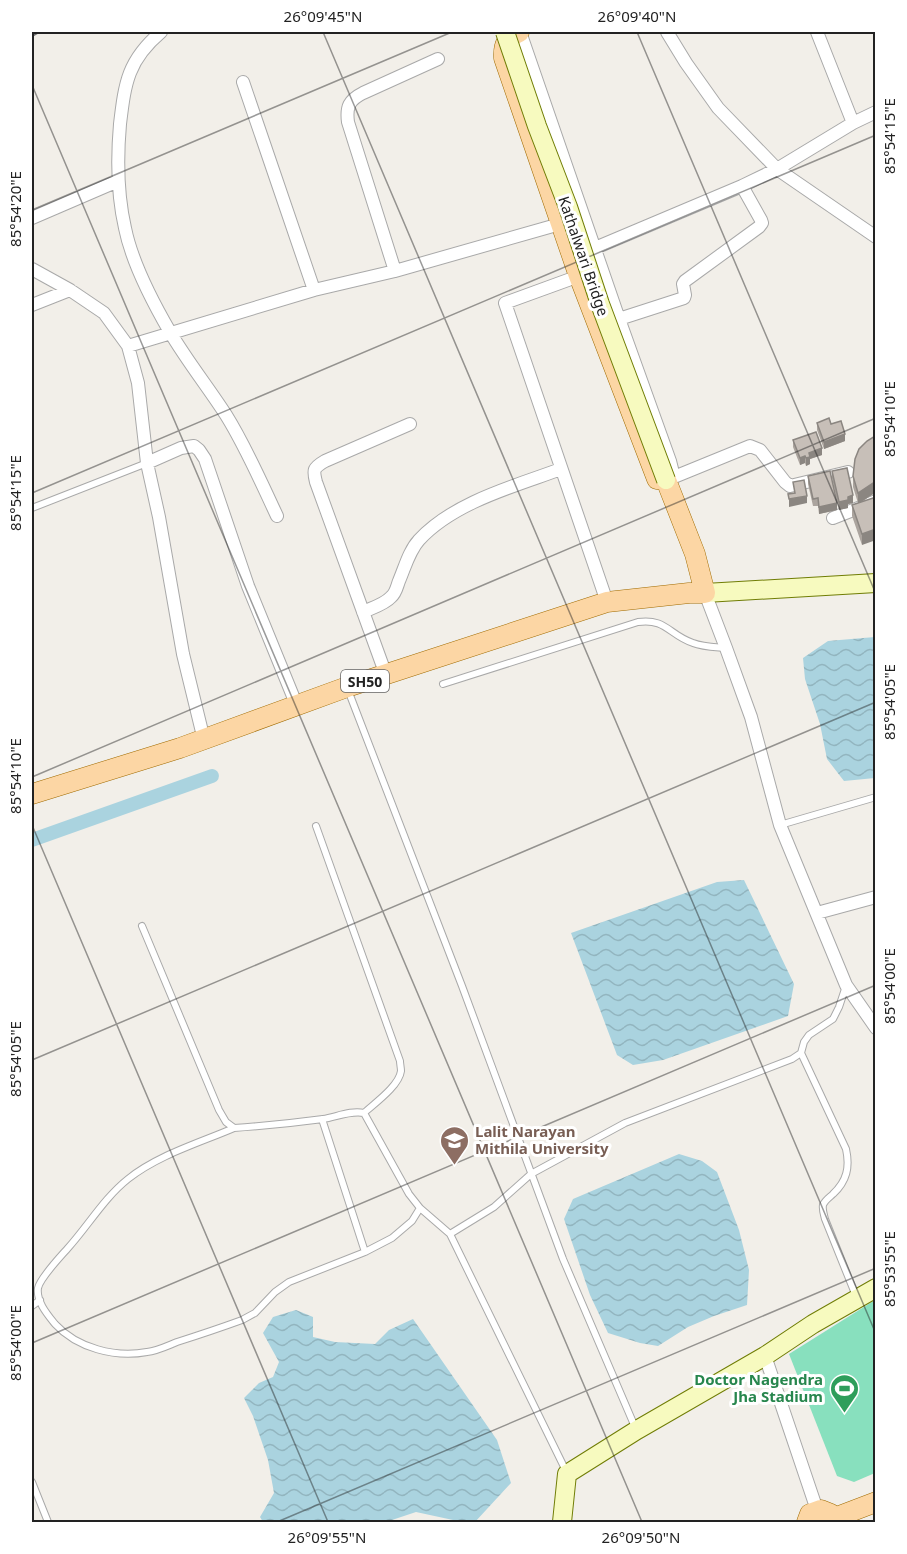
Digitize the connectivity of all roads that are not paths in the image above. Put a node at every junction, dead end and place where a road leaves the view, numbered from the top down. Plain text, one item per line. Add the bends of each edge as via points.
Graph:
1 (161, 32) edge
2 (505, 32) edge
3 (520, 32) edge
4 (667, 32) edge
5 (818, 32) edge
6 (438, 59) dead end
7 (243, 82) dead end
8 (876, 112) edge
9 (853, 123) junction
10 (777, 169) junction
11 (118, 181) junction
12 (742, 186) junction
13 (32, 218) edge
14 (560, 224) junction
15 (874, 234) edge
16 (595, 248) junction
17 (32, 269) edge
18 (395, 271) junction
19 (579, 276) junction
20 (70, 290) junction
21 (314, 290) junction
22 (32, 306) edge
23 (619, 319) junction
24 (171, 333) junction
25 (128, 346) junction
26 (410, 424) dead end
27 (147, 464) junction
28 (561, 469) junction
29 (848, 472) edge
30 (670, 478) junction
31 (876, 501) edge
32 (32, 508) edge
33 (277, 516) dead end
34 (833, 518) dead end
35 (876, 583) edge
36 (705, 593) junction
37 (607, 602) junction
38 (363, 612) junction
39 (726, 648) junction
40 (386, 675) junction
41 (443, 684) dead end
42 (347, 687) junction
43 (297, 706) junction
44 (204, 740) junction
45 (32, 794) edge
46 (876, 797) edge
47 (780, 825) junction
48 (316, 826) dead end
49 (876, 897) edge
50 (817, 913) junction
51 (142, 926) dead end
52 (846, 985) junction
53 (876, 1028) edge
54 (801, 1053) junction
55 (364, 1113) junction
56 (322, 1119) junction
57 (234, 1128) junction
58 (531, 1174) junction
59 (420, 1208) junction
60 (450, 1234) junction
61 (365, 1252) junction
62 (876, 1288) edge
63 (40, 1300) junction
64 (857, 1300) junction
65 (32, 1306) edge
66 (765, 1356) junction
67 (637, 1430) junction
68 (567, 1474) junction
69 (32, 1482) edge
70 (876, 1502) edge
71 (823, 1518) edge
72 (48, 1522) edge
73 (562, 1522) edge

1 - 11 street via 135,59 124,90
2 - 30 main road, Kathalwari Bridge, bridge via 600,304
3 - 14 main road via 505,43 504,58
3 - 16 street
4 - 10 street via 718,108
5 - 9 street
6 - 18 street via 355,97 347,107 348,122
7 - 21 street
8 - 9 street
9 - 10 street
10 - 12 street
10 - 15 street
11 - 13 street
11 - 24 street via 125,229 141,278
12 - 16 street
12 - 23 street via 761,220 759,227 685,281 684,298
14 - 18 street
14 - 19 main road
16 - 23 street
17 - 20 street
18 - 21 street
19 - 28 street via 505,303
19 - 30 main road via 657,479
20 - 22 street
20 - 25 street via 104,313
21 - 24 street
23 - 30 street via 670,461
24 - 25 street
24 - 33 street via 226,415
25 - 27 street via 138,383
26 - 38 street via 325,461 314,471
27 - 32 lane
27 - 43 street via 194,446 205,459 248,586
27 - 44 street via 183,654
28 - 37 street
28 - 38 street via 490,495 437,524 417,542 393,595
29 - 30 street via 790,486 760,450 750,446
30 - 36 main road
31 - 34 street
35 - 36 main road
36 - 37 main road, SH50
36 - 39 street
37 - 40 main road, SH50
38 - 40 street
39 - 41 lane via 694,644 661,623 648,620
39 - 47 street via 751,717
40 - 42 main road, SH50
42 - 43 main road, SH50
42 - 58 lane
43 - 44 main road, SH50
44 - 45 main road, SH50
46 - 47 lane
47 - 50 street
48 - 55 lane via 402,1070 392,1087
49 - 50 street
50 - 52 street
51 - 57 lane via 219,1110
52 - 53 street
52 - 54 lane via 833,1018 808,1035
54 - 58 lane via 625,1123
54 - 64 lane via 849,1160 844,1182 823,1209
55 - 56 lane
55 - 59 lane
56 - 57 lane
56 - 61 lane
57 - 63 lane via 159,1160 126,1180 46,1274 38,1287
58 - 60 lane via 494,1207
58 - 67 lane
59 - 60 lane
59 - 61 lane via 412,1221 392,1238
60 - 68 lane
61 - 63 lane via 289,1282 242,1320 149,1352 110,1353 71,1339 45,1313
62 - 64 main road
63 - 65 lane
64 - 66 main road
66 - 67 main road
66 - 71 street
67 - 68 main road
68 - 73 main road
69 - 72 lane
70 - 71 main road

